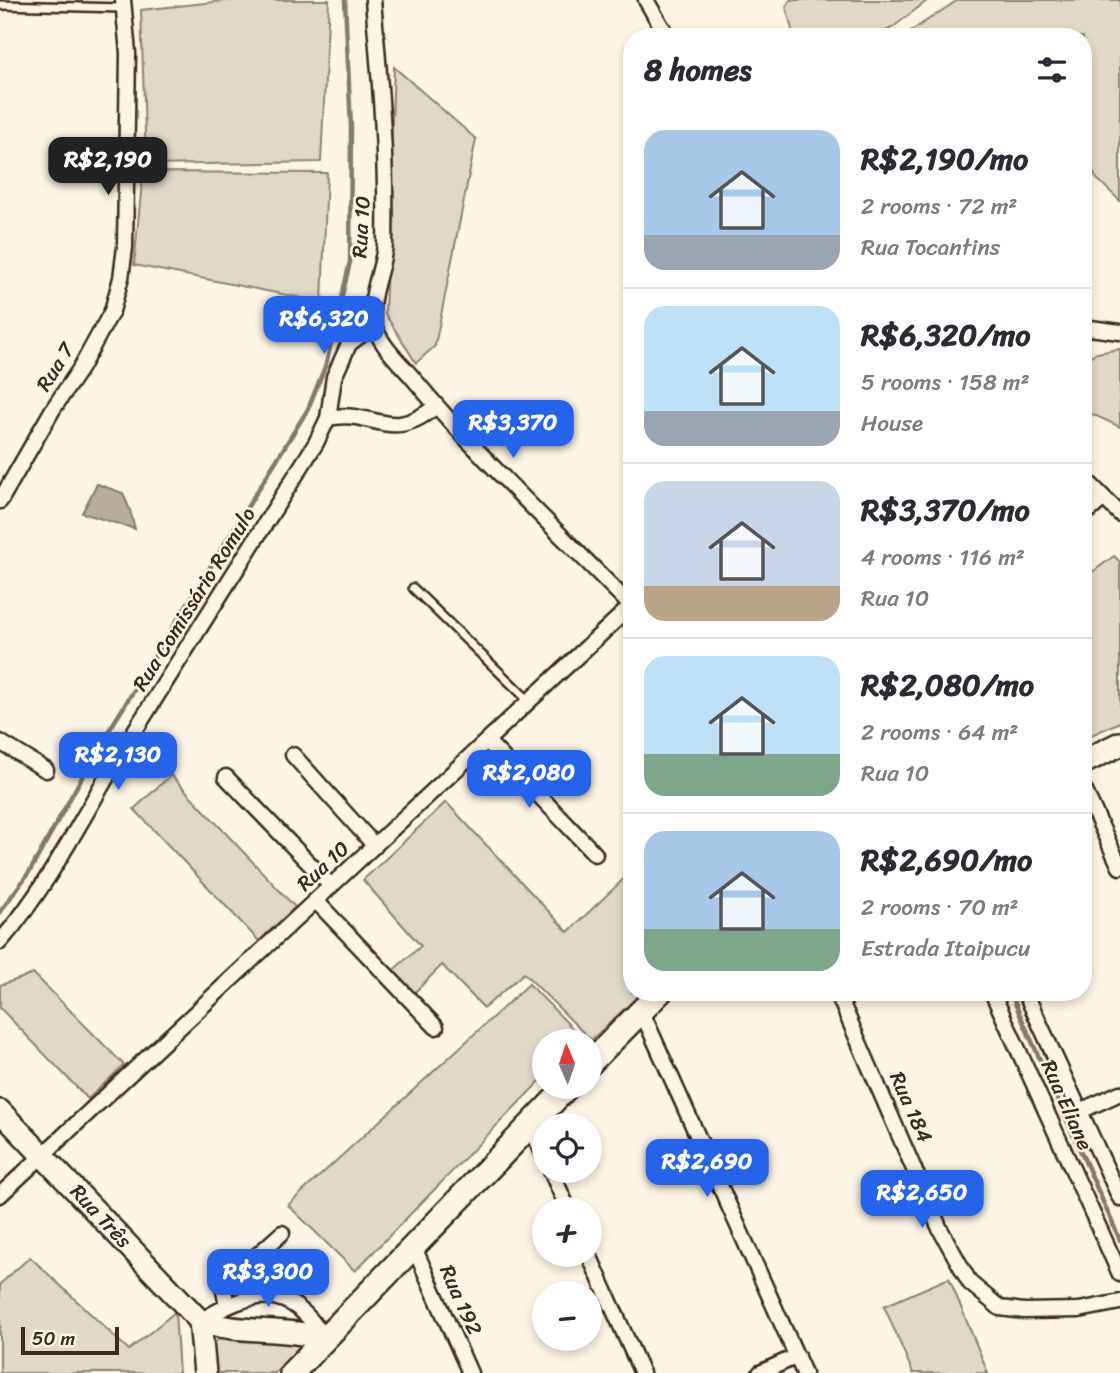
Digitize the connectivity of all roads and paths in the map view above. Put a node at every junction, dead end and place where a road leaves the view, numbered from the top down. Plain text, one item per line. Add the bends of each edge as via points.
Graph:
1 (373, 0) edge
2 (646, 0) edge
3 (123, 4) edge
4 (0, 5) edge
5 (663, 28) edge
6 (374, 325) junction
7 (1092, 328) edge
8 (1120, 332) edge
9 (436, 406) junction
10 (328, 418) junction
11 (1092, 486) edge
12 (1104, 498) junction
13 (0, 500) edge
14 (1092, 508) edge
15 (1120, 514) edge
16 (413, 588) dead end
17 (623, 598) edge
18 (623, 613) edge
19 (529, 701) junction
20 (488, 742) junction
21 (0, 743) edge
22 (1120, 744) edge
23 (293, 755) dead end
24 (1092, 758) edge
25 (46, 770) dead end
26 (226, 777) dead end
27 (1092, 806) edge
28 (375, 846) junction
29 (595, 854) dead end
30 (1120, 867) edge
31 (331, 886) junction
32 (316, 901) junction
33 (0, 942) edge
34 (650, 1001) edge
35 (841, 1001) edge
36 (996, 1001) edge
37 (1029, 1001) edge
38 (641, 1010) junction
39 (436, 1027) dead end
40 (602, 1051) edge
41 (1120, 1093) edge
42 (555, 1099) edge
43 (0, 1111) edge
44 (1078, 1112) junction
45 (530, 1125) junction
46 (532, 1129) edge
47 (43, 1154) junction
48 (0, 1195) edge
49 (1120, 1198) edge
50 (282, 1233) dead end
51 (413, 1245) junction
52 (594, 1267) edge
53 (1120, 1274) edge
54 (1120, 1302) edge
55 (227, 1305) junction
56 (200, 1321) junction
57 (324, 1338) junction
58 (797, 1356) junction
59 (205, 1373) edge
60 (292, 1373) edge
61 (470, 1373) edge
62 (642, 1373) edge
63 (760, 1373) edge
64 (804, 1373) edge

1 - 6 street, Rua 10 via 383,125 385,246
2 - 5 street
3 - 4 lane
3 - 13 street, Rua 7 via 128,53 121,278 112,311
6 - 9 street, Rua 10 via 381,341
6 - 10 street, Rua Comissário Romulo via 349,344 334,377
7 - 8 street
9 - 10 street via 402,425 349,415
9 - 17 street, Rua 10
10 - 33 street, Rua Comissário Romulo via 48,876
11 - 12 street
12 - 14 street
12 - 15 street
16 - 19 lane
18 - 19 street, Rua 10
19 - 20 street, Rua 10
20 - 28 street, Rua 10
20 - 29 street
21 - 25 street
22 - 24 main road
23 - 28 street
26 - 31 street
27 - 30 street
28 - 31 street, Rua 10
31 - 32 street, Rua 10
32 - 39 street
32 - 47 street, Rua 10
34 - 38 main road
35 - 54 street, Rua 184 via 940,1229 970,1283 1000,1308 1079,1310
36 - 53 street, Rua Eliane
37 - 44 street, Rua Eliane
38 - 40 main road
38 - 58 street
41 - 44 street
42 - 45 main road
43 - 47 main road, Rua Três
44 - 49 street, Rua Eliane
45 - 46 street
45 - 51 main road
47 - 48 street
47 - 56 main road, Rua Três
50 - 55 street via 223,1286
51 - 57 main road
51 - 61 street, Rua 192
52 - 62 street
55 - 56 street
55 - 57 street via 251,1297 282,1299 307,1312
56 - 57 main road via 217,1327 302,1332
56 - 59 main road
57 - 60 main road
58 - 63 street
58 - 64 street

